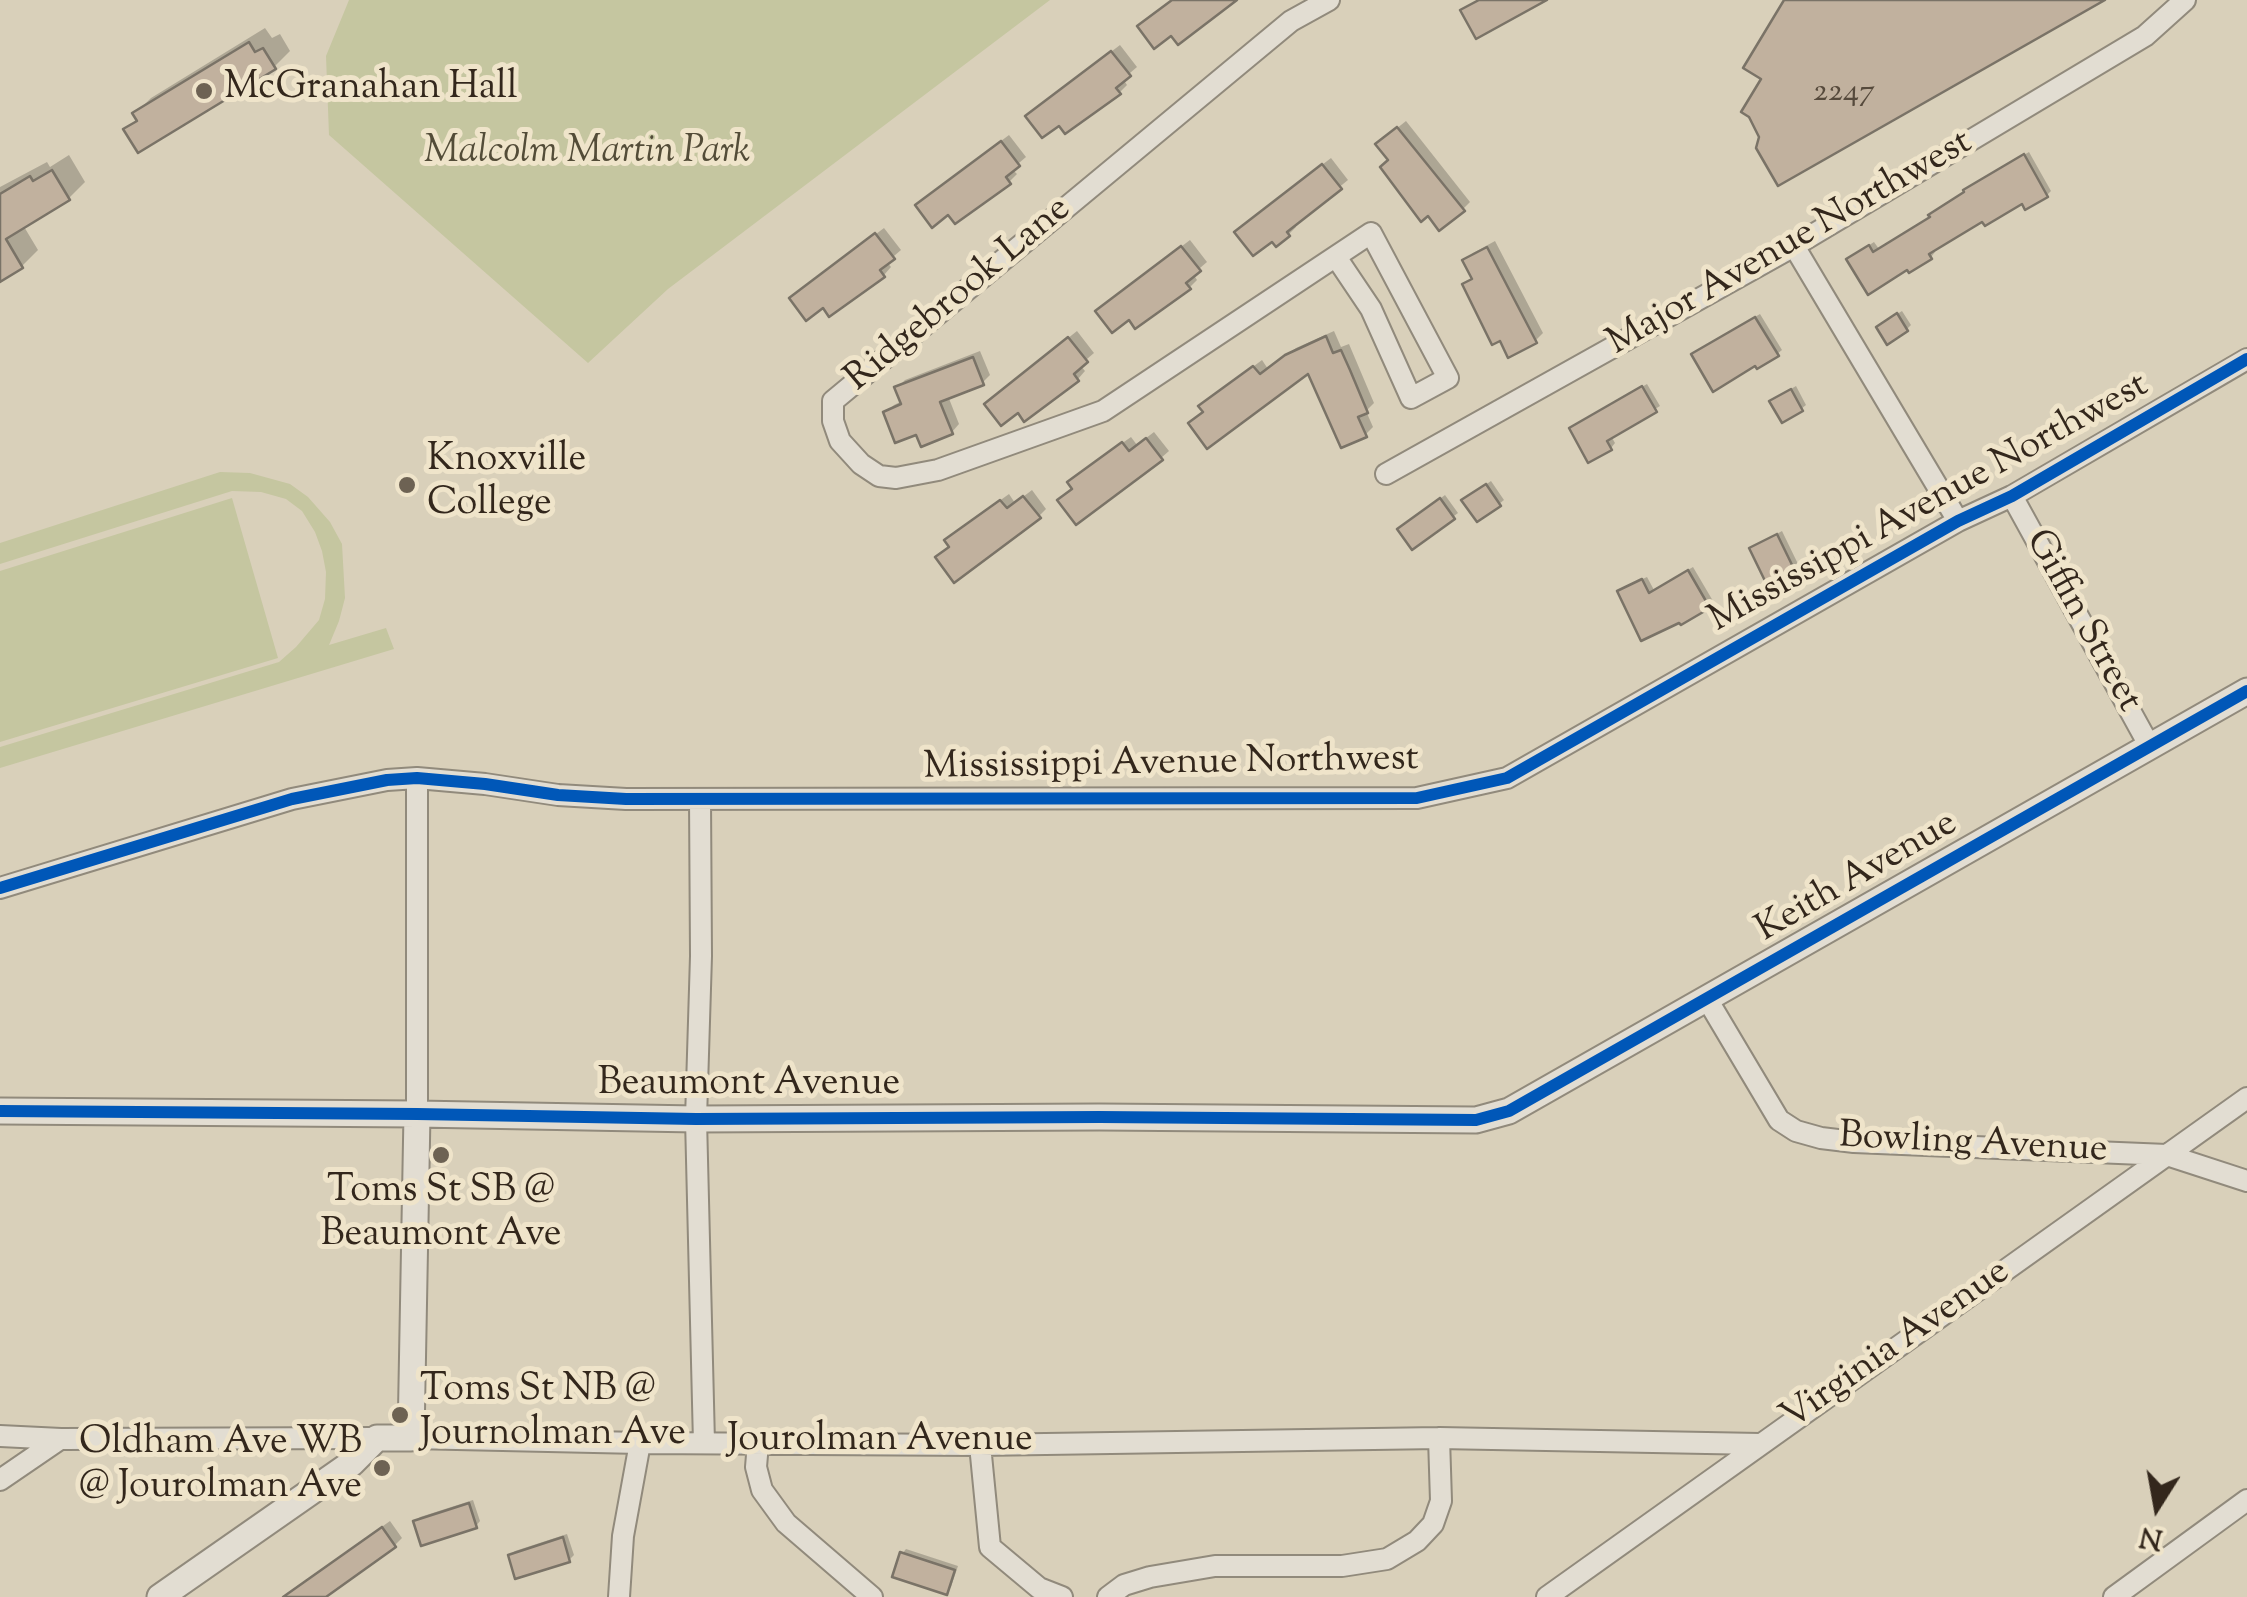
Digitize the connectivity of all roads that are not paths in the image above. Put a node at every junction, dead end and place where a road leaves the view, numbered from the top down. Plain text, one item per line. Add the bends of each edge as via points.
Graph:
1 (1329, 0) edge
2 (2185, 0) edge
3 (1794, 246) junction
4 (1336, 257) junction
5 (2247, 359) edge
6 (1386, 474) dead end
7 (2012, 496) junction
8 (1958, 521) junction
9 (2247, 690) edge
10 (2150, 747) junction
11 (418, 778) junction
12 (700, 798) junction
13 (0, 888) edge
14 (1707, 999) junction
15 (2247, 1098) edge
16 (0, 1111) edge
17 (417, 1114) junction
18 (1497, 1114) joint
19 (696, 1118) junction
20 (2167, 1155) junction
21 (2247, 1181) edge
22 (0, 1436) edge
23 (376, 1438) junction
24 (411, 1438) junction
25 (1439, 1438) junction
26 (61, 1439) junction
27 (640, 1443) junction
28 (704, 1443) junction
29 (758, 1443) junction
30 (1760, 1444) junction
31 (980, 1446) junction
32 (0, 1480) edge
33 (2247, 1500) edge
34 (160, 1597) edge
35 (619, 1597) edge
36 (872, 1597) edge
37 (1062, 1597) edge
38 (1108, 1597) edge
39 (1547, 1597) edge
40 (2114, 1597) edge

1 - 4 street, Ridgebrook Lane via 1291,22 832,401 832,420 860,464 879,476 938,470 1103,412
2 - 3 street, Major Avenue Northwest via 2145,36
3 - 6 street, Major Avenue Northwest
3 - 8 street
4 - 4 street, Ridgebrook Lane via 1371,309 1411,398 1448,378 1371,232
5 - 7 street, Mississippi Avenue Northwest
7 - 8 street, Mississippi Avenue Northwest
7 - 10 street, Giffin Street
8 - 12 street, Mississippi Avenue Northwest via 1507,778 1416,798
9 - 10 street, Keith Avenue
10 - 14 street, Keith Avenue
11 - 12 street, Mississippi Avenue Northwest via 558,795
11 - 13 street, Mississippi Avenue Northwest via 292,799
11 - 17 street
12 - 19 street
14 - 18 street, Keith Avenue
14 - 20 street, Bowling Avenue via 1779,1120 1796,1132 1854,1142
15 - 20 street, Virginia Avenue
16 - 17 street, Beaumont Avenue
17 - 19 street, Beaumont Avenue
17 - 24 street
18 - 19 street, Beaumont Avenue via 1476,1120
19 - 28 street
20 - 21 street, Bowling Avenue
20 - 30 street, Virginia Avenue
22 - 26 street, Jourolman Avenue
23 - 24 street, Jourolman Avenue
23 - 26 street, Jourolman Avenue
23 - 34 street via 352,1462
24 - 27 street, Jourolman Avenue
25 - 30 street, Jourolman Avenue
25 - 31 street, Jourolman Avenue
25 - 38 street via 1441,1502 1433,1524 1387,1559 1342,1566 1215,1566 1150,1577
26 - 32 street
27 - 28 street, Jourolman Avenue
27 - 35 street
28 - 29 street, Jourolman Avenue
29 - 31 street, Jourolman Avenue
29 - 36 street via 762,1490 786,1522
30 - 39 street, Virginia Avenue
31 - 37 street via 990,1547 1038,1588
33 - 40 street

